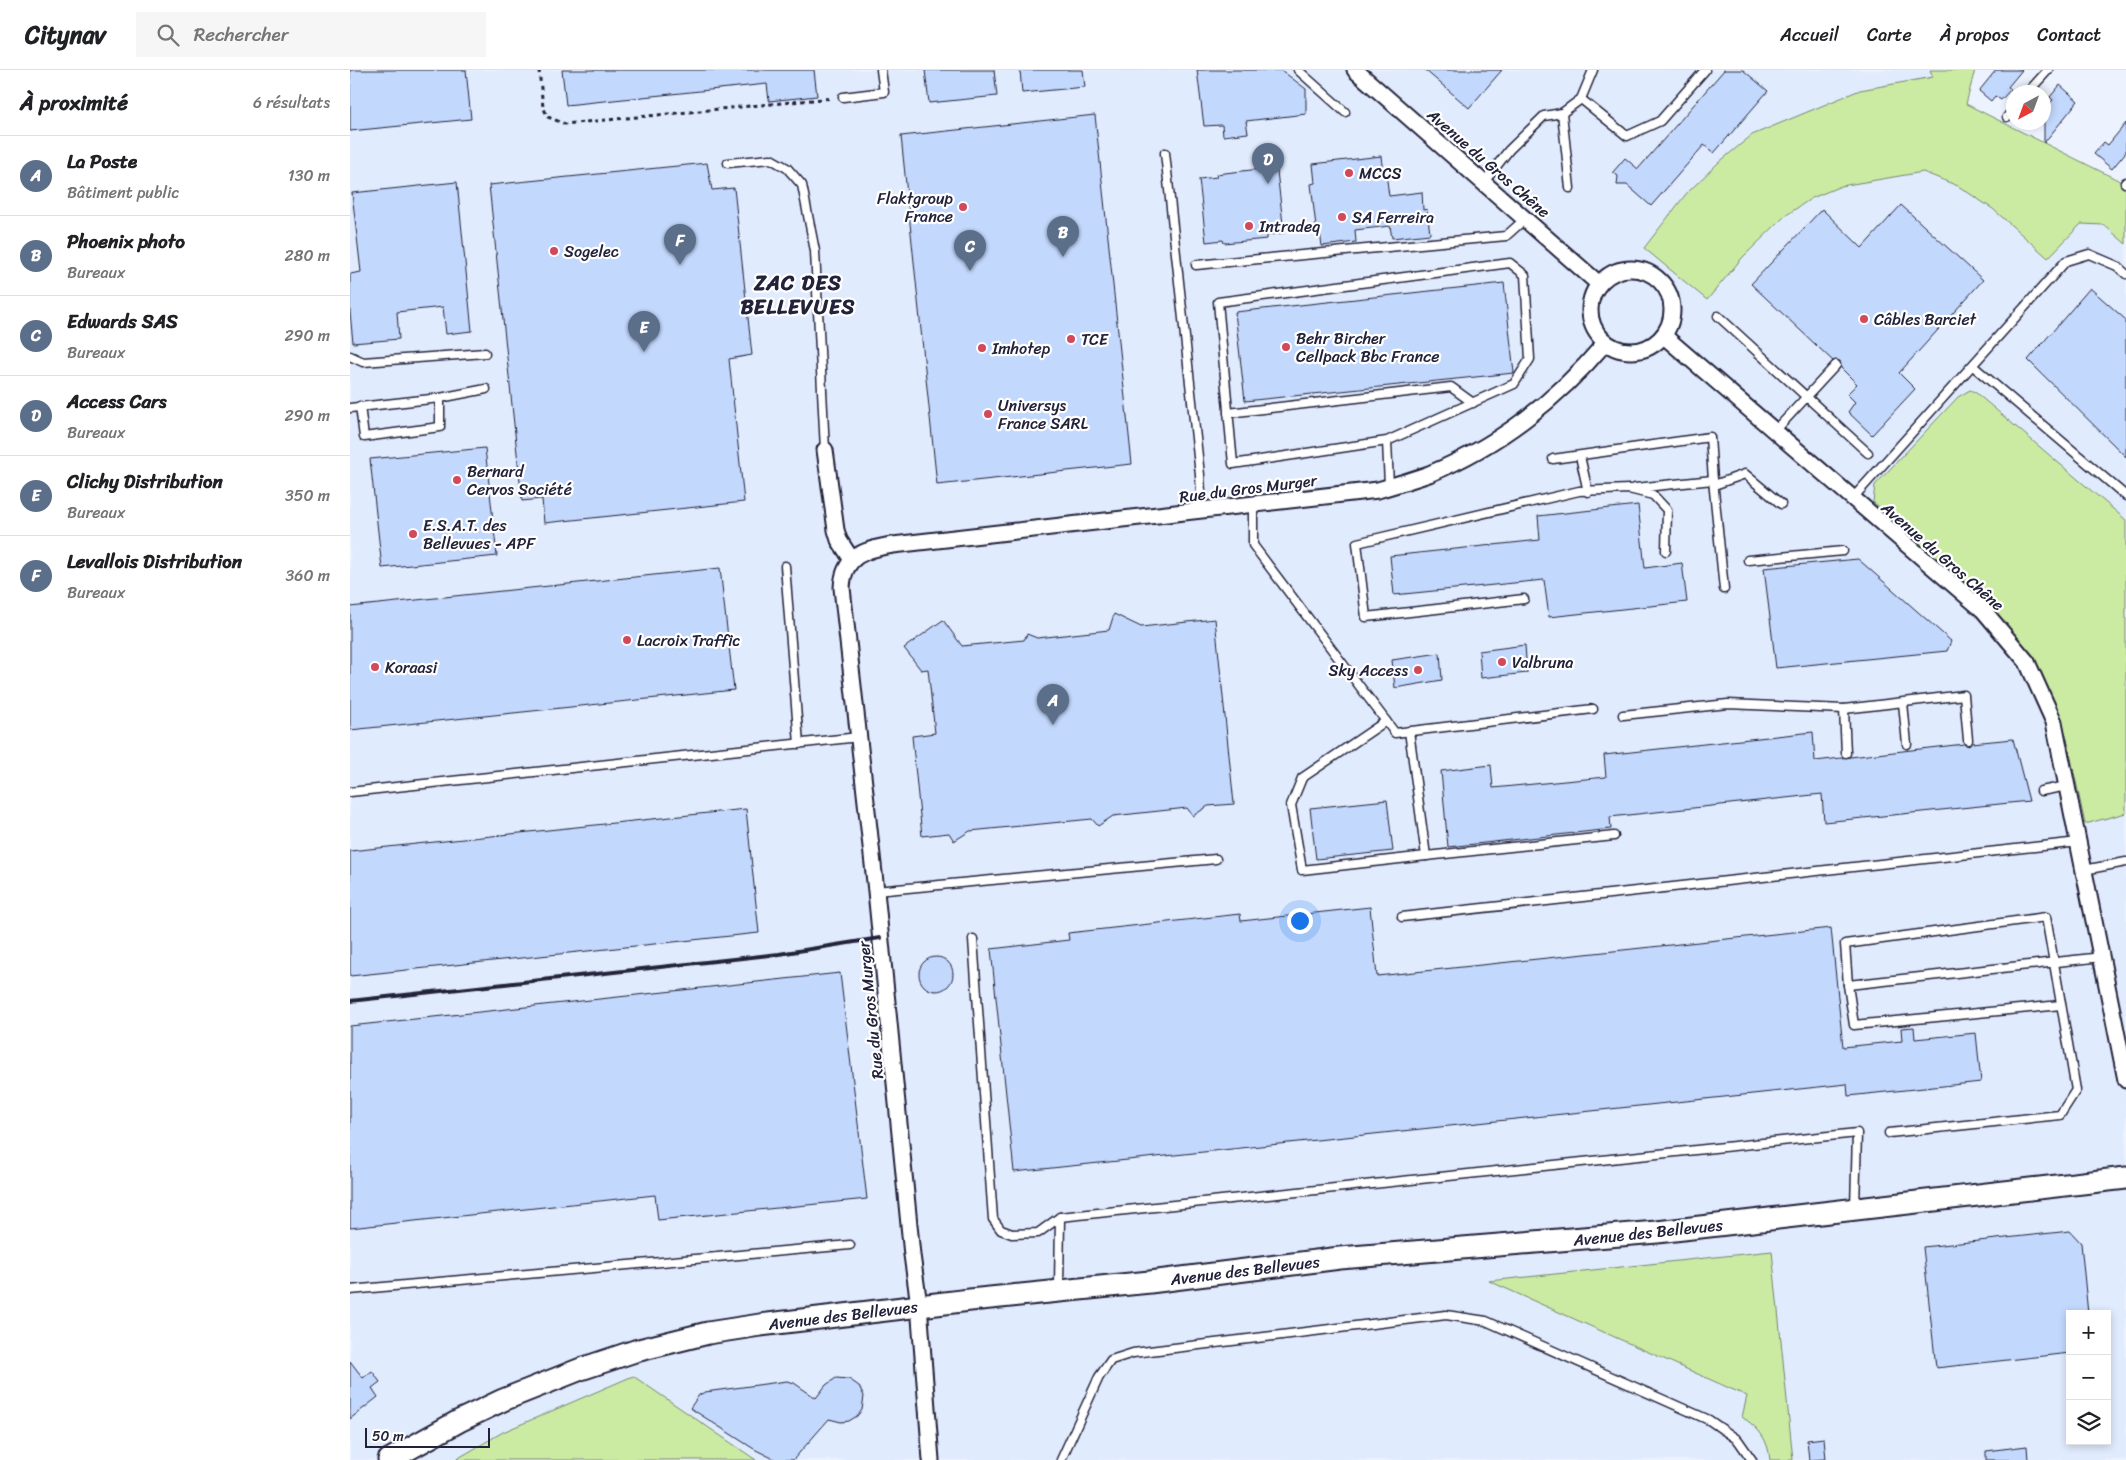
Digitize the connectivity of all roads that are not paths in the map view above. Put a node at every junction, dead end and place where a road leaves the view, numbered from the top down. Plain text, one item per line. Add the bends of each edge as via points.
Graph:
1 (881, 70) edge
2 (1298, 70) edge
3 (1355, 70) edge
4 (1593, 70) edge
5 (1705, 70) edge
6 (2048, 70) edge
7 (2034, 85) edge
8 (843, 97) road end
9 (1581, 99) junction
10 (1345, 112) dead end
11 (1562, 113) junction
12 (1165, 153) dead end
13 (728, 163) dead end
14 (1484, 182) junction
15 (1570, 188) dead end
16 (1526, 218) junction
17 (1196, 265) dead end
18 (2126, 274) edge
19 (1599, 284) junction
20 (1718, 316) dead end
21 (1664, 336) junction
22 (1606, 342) junction
23 (485, 353) dead end
24 (350, 356) edge
25 (1836, 364) dead end
26 (1973, 366) junction
27 (486, 389) dead end
28 (1806, 396) junction
29 (440, 398) junction
30 (1473, 403) junction
31 (360, 406) junction
32 (350, 408) edge
33 (1228, 414) junction
34 (1775, 431) junction
35 (1387, 441) junction
36 (825, 450) joint
37 (1868, 453) dead end
38 (1580, 456) junction
39 (1553, 459) dead end
40 (1713, 483) junction
41 (1390, 486) junction
42 (1629, 489) junction
43 (1588, 492) junction
44 (2126, 496) edge
45 (1852, 499) junction
46 (1780, 504) dead end
47 (1253, 505) junction
48 (1202, 511) junction
49 (1666, 551) dead end
50 (1843, 551) dead end
51 (852, 560) junction
52 (1748, 560) dead end
53 (785, 566) dead end
54 (1724, 589) dead end
55 (1524, 599) dead end
56 (1903, 703) junction
57 (1593, 709) dead end
58 (1844, 709) junction
59 (1623, 716) dead end
60 (1386, 721) junction
61 (1409, 731) junction
62 (859, 737) junction
63 (1968, 740) dead end
64 (799, 744) junction
65 (1907, 744) dead end
66 (1846, 753) dead end
67 (2067, 786) junction
68 (2041, 791) dead end
69 (350, 792) edge
70 (1614, 836) dead end
71 (2078, 842) junction
72 (1426, 856) junction
73 (1216, 859) dead end
74 (2126, 862) edge
75 (2084, 870) junction
76 (876, 891) junction
77 (1402, 917) dead end
78 (973, 939) dead end
79 (2102, 957) junction
80 (2054, 962) junction
81 (1848, 985) junction
82 (2061, 1005) junction
83 (2126, 1080) edge
84 (1889, 1133) dead end
85 (2126, 1178) edge
86 (1854, 1210) junction
87 (1060, 1217) junction
88 (850, 1245) dead end
89 (350, 1290) edge
90 (1059, 1291) junction
91 (919, 1305) junction
92 (389, 1460) edge
93 (932, 1460) edge
94 (1061, 1460) edge
95 (1752, 1460) edge

1 - 8 lane via 884,92
2 - 10 lane
3 - 14 street, Avenue du Gros Chêne
4 - 9 lane
5 - 9 lane via 1660,121 1627,136
6 - 7 lane
9 - 11 lane
11 - 14 lane via 1544,116 1509,150
11 - 15 lane
12 - 48 lane
13 - 36 lane via 771,159 788,168 802,185 815,251
14 - 16 street, Avenue du Gros Chêne
16 - 17 lane via 1506,236
16 - 19 street, Avenue du Gros Chêne
18 - 26 lane via 2117,266 2089,254 2066,261
19 - 21 street via 1615,272 1634,269 1660,281 1672,306
19 - 22 street via 1592,298 1590,314 1595,330
20 - 28 lane
21 - 22 street via 1651,346 1632,351 1614,348
21 - 34 street, Avenue du Gros Chêne
22 - 41 street, Rue du Gros Murger via 1562,389 1517,425 1429,474
23 - 24 lane via 363,362
25 - 28 lane
26 - 44 lane
26 - 45 lane
27 - 29 lane
28 - 34 lane
28 - 37 lane
29 - 31 lane
29 - 31 lane via 440,427 364,437
30 - 33 lane via 1451,387
30 - 33 lane via 1514,384 1530,359 1526,275 1510,263 1218,302
30 - 35 lane
31 - 32 lane
33 - 35 lane via 1233,464
34 - 45 street, Avenue du Gros Chêne
35 - 41 lane
36 - 51 street via 836,530
38 - 39 lane
38 - 40 lane via 1710,437
38 - 43 lane
40 - 42 lane
40 - 46 lane via 1744,474
40 - 54 lane
41 - 47 street, Rue du Gros Murger
42 - 43 lane
42 - 49 lane via 1653,495 1667,510
43 - 55 lane via 1580,491 1356,543 1366,617
45 - 67 street, Avenue du Gros Chêne via 1983,610 2027,662 2054,722
47 - 48 street, Rue du Gros Murger
47 - 60 lane via 1253,545
48 - 51 street, Rue du Gros Murger via 893,545 865,552
50 - 52 lane
51 - 62 street, Rue du Gros Murger via 842,576 842,588
53 - 64 lane
56 - 58 lane
56 - 63 lane via 1964,695
56 - 65 lane
57 - 61 lane
58 - 59 lane via 1728,704
58 - 66 lane
60 - 61 lane via 1395,733
60 - 72 lane via 1302,778 1291,805 1302,870
61 - 72 lane
62 - 64 lane
62 - 76 street, Rue du Gros Murger
64 - 69 lane
67 - 68 lane
67 - 71 street, Avenue du Gros Chêne
70 - 72 lane
71 - 75 street, Avenue du Gros Chêne
71 - 77 lane
73 - 76 lane
74 - 75 lane
75 - 79 street, Avenue du Gros Chêne
76 - 91 street, Rue du Gros Murger
78 - 87 lane via 994,1219 1001,1230 1012,1234 1038,1233
79 - 80 lane
79 - 83 street, Avenue du Gros Chêne
80 - 81 lane
80 - 81 lane via 2046,917 1845,944
80 - 82 lane
81 - 82 lane via 1854,1025
82 - 84 lane via 2076,1090 2060,1115
85 - 86 street, Avenue des Bellevues
86 - 87 lane via 1856,1133
86 - 90 street, Avenue des Bellevues via 1657,1232 1340,1258
87 - 90 lane
88 - 89 lane
90 - 91 street, Avenue des Bellevues
91 - 92 street, Avenue des Bellevues via 708,1333 635,1352 503,1400
91 - 93 street, Rue du Gros Murger
94 - 95 lane via 1099,1378 1111,1360 1132,1353 1446,1315 1486,1321 1709,1420 1738,1440

